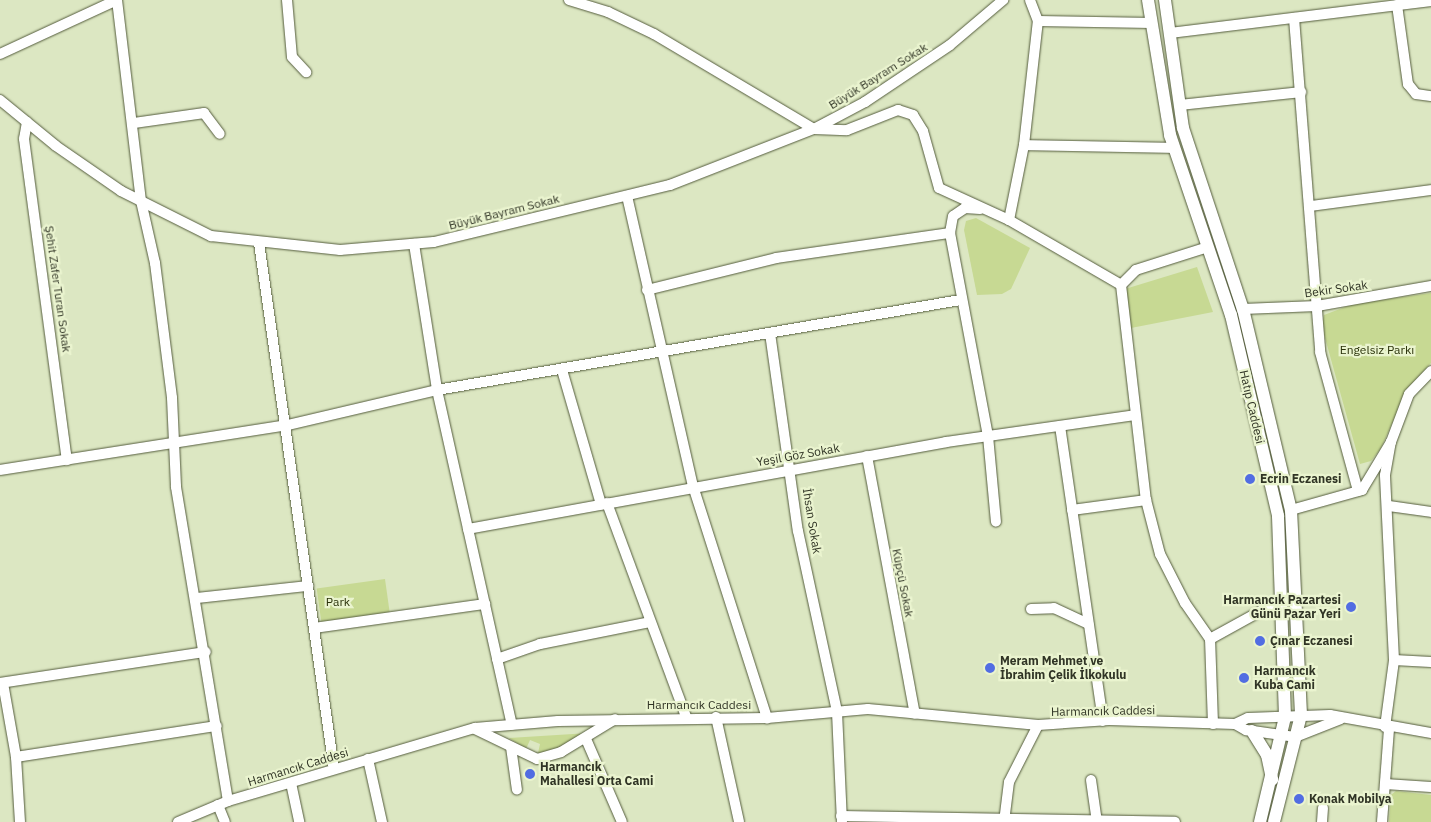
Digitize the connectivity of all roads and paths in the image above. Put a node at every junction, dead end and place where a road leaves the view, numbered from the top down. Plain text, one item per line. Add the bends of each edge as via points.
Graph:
1 (117, 0) edge
2 (288, 0) edge
3 (569, 0) edge
4 (1003, 0) edge
5 (1030, 0) edge
6 (1148, 0) edge
7 (1165, 0) edge
8 (1431, 1) edge
9 (1391, 4) edge
10 (1294, 18) junction
11 (1038, 21) junction
12 (1152, 23) junction
13 (1170, 34) junction
14 (0, 54) edge
15 (306, 72) dead end
16 (1301, 92) junction
17 (1431, 96) edge
18 (0, 100) edge
19 (1180, 105) junction
20 (27, 122) junction
21 (134, 123) junction
22 (814, 129) junction
23 (220, 134) dead end
24 (1024, 145) junction
25 (1174, 148) junction
26 (1431, 190) edge
27 (627, 196) junction
28 (141, 201) junction
29 (1311, 206) junction
30 (986, 209) junction
31 (1009, 220) junction
32 (950, 233) junction
33 (258, 243) junction
34 (414, 244) junction
35 (1208, 247) junction
36 (1121, 285) junction
37 (1431, 286) edge
38 (647, 290) junction
39 (960, 300) junction
40 (1316, 306) junction
41 (1243, 309) junction
42 (770, 333) junction
43 (661, 353) junction
44 (562, 370) junction
45 (1431, 371) edge
46 (437, 390) junction
47 (1135, 415) junction
48 (288, 426) junction
49 (1060, 426) junction
50 (988, 436) junction
51 (1391, 442) junction
52 (173, 443) junction
53 (867, 456) junction
54 (68, 460) junction
55 (792, 469) junction
56 (0, 470) edge
57 (694, 486) junction
58 (1358, 491) junction
59 (1146, 500) junction
60 (604, 504) junction
61 (1389, 506) junction
62 (1072, 510) junction
63 (1291, 510) junction
64 (1431, 512) edge
65 (996, 522) dead end
66 (468, 529) junction
67 (308, 586) junction
68 (197, 598) junction
69 (1281, 600) junction
70 (485, 604) junction
71 (1031, 609) dead end
72 (650, 622) junction
73 (1089, 624) junction
74 (314, 628) junction
75 (1210, 640) junction
76 (206, 652) junction
77 (497, 659) junction
78 (1394, 660) junction
79 (1431, 662) edge
80 (2, 683) edge
81 (838, 712) junction
82 (915, 714) junction
83 (1301, 715) junction
84 (686, 717) junction
85 (716, 717) junction
86 (1285, 717) junction
87 (767, 718) junction
88 (615, 719) junction
89 (1341, 719) junction
90 (1103, 721) junction
91 (1213, 724) junction
92 (1235, 724) junction
93 (512, 725) junction
94 (1038, 725) junction
95 (217, 726) junction
96 (474, 728) junction
97 (1387, 728) junction
98 (1252, 731) junction
99 (1431, 733) edge
100 (1289, 737) junction
101 (586, 739) junction
102 (511, 747) junction
103 (16, 758) junction
104 (368, 759) junction
105 (334, 769) junction
106 (1091, 780) dead end
107 (1272, 780) junction
108 (290, 783) junction
109 (1385, 784) junction
110 (1431, 787) edge
111 (517, 790) dead end
112 (223, 803) junction
113 (1323, 808) dead end
114 (842, 819) edge
115 (1004, 821) edge
116 (1097, 821) edge
117 (20, 822) edge
118 (178, 822) edge
119 (225, 822) edge
120 (299, 822) edge
121 (382, 822) edge
122 (622, 822) edge
123 (739, 822) edge
124 (1175, 822) edge
125 (1260, 822) edge
126 (1274, 822) edge
127 (1322, 822) edge
128 (1382, 822) edge

1 - 14 street
1 - 21 street
2 - 15 street via 292,57
3 - 22 street via 608,12 654,34
4 - 22 street, Büyük Bayram Sokak via 950,45 865,102
5 - 11 street
6 - 12 main road, Hatıp Caddesi
7 - 13 main road, Hatıp Caddesi
8 - 9 street
9 - 10 street
9 - 17 street via 1408,84 1416,94
10 - 13 street
10 - 16 street
11 - 12 street
11 - 24 street
12 - 25 main road, Hatıp Caddesi
13 - 19 main road, Hatıp Caddesi
16 - 19 street
16 - 29 street
18 - 20 street, Büyük Bayram Sokak
19 - 41 main road, Hatıp Caddesi via 1183,128
20 - 28 street, Büyük Bayram Sokak
20 - 54 street, Şehit Zafer Turan Sokak via 24,139
21 - 23 street via 204,113
21 - 28 street
22 - 27 street, Büyük Bayram Sokak via 670,185
22 - 30 street via 847,130 898,110 913,115 923,131 939,188
24 - 25 street
24 - 31 street
25 - 35 main road, Hatıp Caddesi
26 - 29 street
27 - 34 street, Büyük Bayram Sokak
27 - 38 street
28 - 33 street, Büyük Bayram Sokak via 211,236
28 - 52 street via 155,263
29 - 40 street
30 - 31 street
30 - 32 street via 965,208 953,216
31 - 36 street
32 - 38 street via 776,258
32 - 39 street
33 - 34 street, Büyük Bayram Sokak via 340,250
33 - 48 street
34 - 46 street
35 - 36 street via 1136,270
35 - 69 main road, Hatıp Caddesi via 1231,315 1278,516
36 - 47 street
37 - 40 street, Bekir Sokak
38 - 43 street
39 - 42 street
39 - 50 street
40 - 41 street, Bekir Sokak
40 - 58 street via 1320,352
41 - 63 main road, Hatıp Caddesi
42 - 43 street
42 - 55 street, İhsan Sokak
43 - 44 street
43 - 57 street
44 - 46 street
44 - 60 street
45 - 51 street via 1409,394
46 - 48 street
46 - 66 street
47 - 49 street, Yeşil Göz Sokak
47 - 59 street
48 - 52 street
48 - 67 street
49 - 50 street, Yeşil Göz Sokak
49 - 62 street
50 - 53 street, Yeşil Göz Sokak
50 - 65 street
51 - 58 street
51 - 61 street via 1385,476
52 - 54 street
52 - 68 street via 176,487
53 - 55 street, Yeşil Göz Sokak
53 - 82 street, Küpçü Sokak
54 - 56 street
55 - 57 street, Yeşil Göz Sokak
55 - 81 street, İhsan Sokak via 798,531
57 - 60 street, Yeşil Göz Sokak
57 - 87 street
58 - 63 street
59 - 62 street
59 - 75 street via 1160,554 1184,603
60 - 66 street, Yeşil Göz Sokak
60 - 72 street
61 - 64 street
61 - 78 street
62 - 73 street
63 - 83 main road, Hatıp Caddesi
66 - 70 street
67 - 68 street
67 - 74 street
68 - 76 street
69 - 75 street
69 - 86 main road, Hatıp Caddesi
70 - 74 street
70 - 77 street
71 - 73 street via 1054,608
72 - 77 street via 540,644
72 - 84 street
73 - 90 street
74 - 105 street
75 - 91 street
76 - 80 street
76 - 95 street
77 - 93 street
78 - 79 street
78 - 97 street
80 - 103 street
81 - 82 street, Harmancık Caddesi
81 - 87 street, Harmancık Caddesi
81 - 114 street, İhsan Sokak
82 - 94 street, Harmancık Caddesi
83 - 86 street
83 - 89 street
83 - 100 main road, Hatıp Caddesi
84 - 85 street, Harmancık Caddesi
84 - 88 street, Harmancık Caddesi
85 - 87 street, Harmancık Caddesi
85 - 123 street
86 - 92 street via 1248,718
86 - 100 main road, Hatıp Caddesi
88 - 93 street, Harmancık Caddesi
88 - 101 street
89 - 97 street
89 - 100 street
90 - 91 street, Harmancık Caddesi
90 - 94 street, Harmancık Caddesi
91 - 92 street, Harmancık Caddesi
92 - 98 street
93 - 96 street, Harmancık Caddesi
94 - 115 street via 1009,782
95 - 103 street
95 - 112 street
96 - 102 street
96 - 104 street, Harmancık Caddesi
97 - 99 street
97 - 109 street
98 - 100 street
98 - 107 main road via 1267,755
100 - 107 main road, Hatıp Caddesi
100 - 126 main road, Hatıp Caddesi
101 - 102 street via 537,758
101 - 122 street
102 - 111 street
103 - 117 street
104 - 105 street, Harmancık Caddesi
104 - 121 street
105 - 108 street, Harmancık Caddesi
106 - 116 street
107 - 125 main road, Hatıp Caddesi
108 - 112 street, Harmancık Caddesi
108 - 120 street
109 - 110 street
109 - 128 street
112 - 118 street, Harmancık Caddesi
112 - 119 street
113 - 127 street
114 - 115 street
115 - 116 street
116 - 124 street

